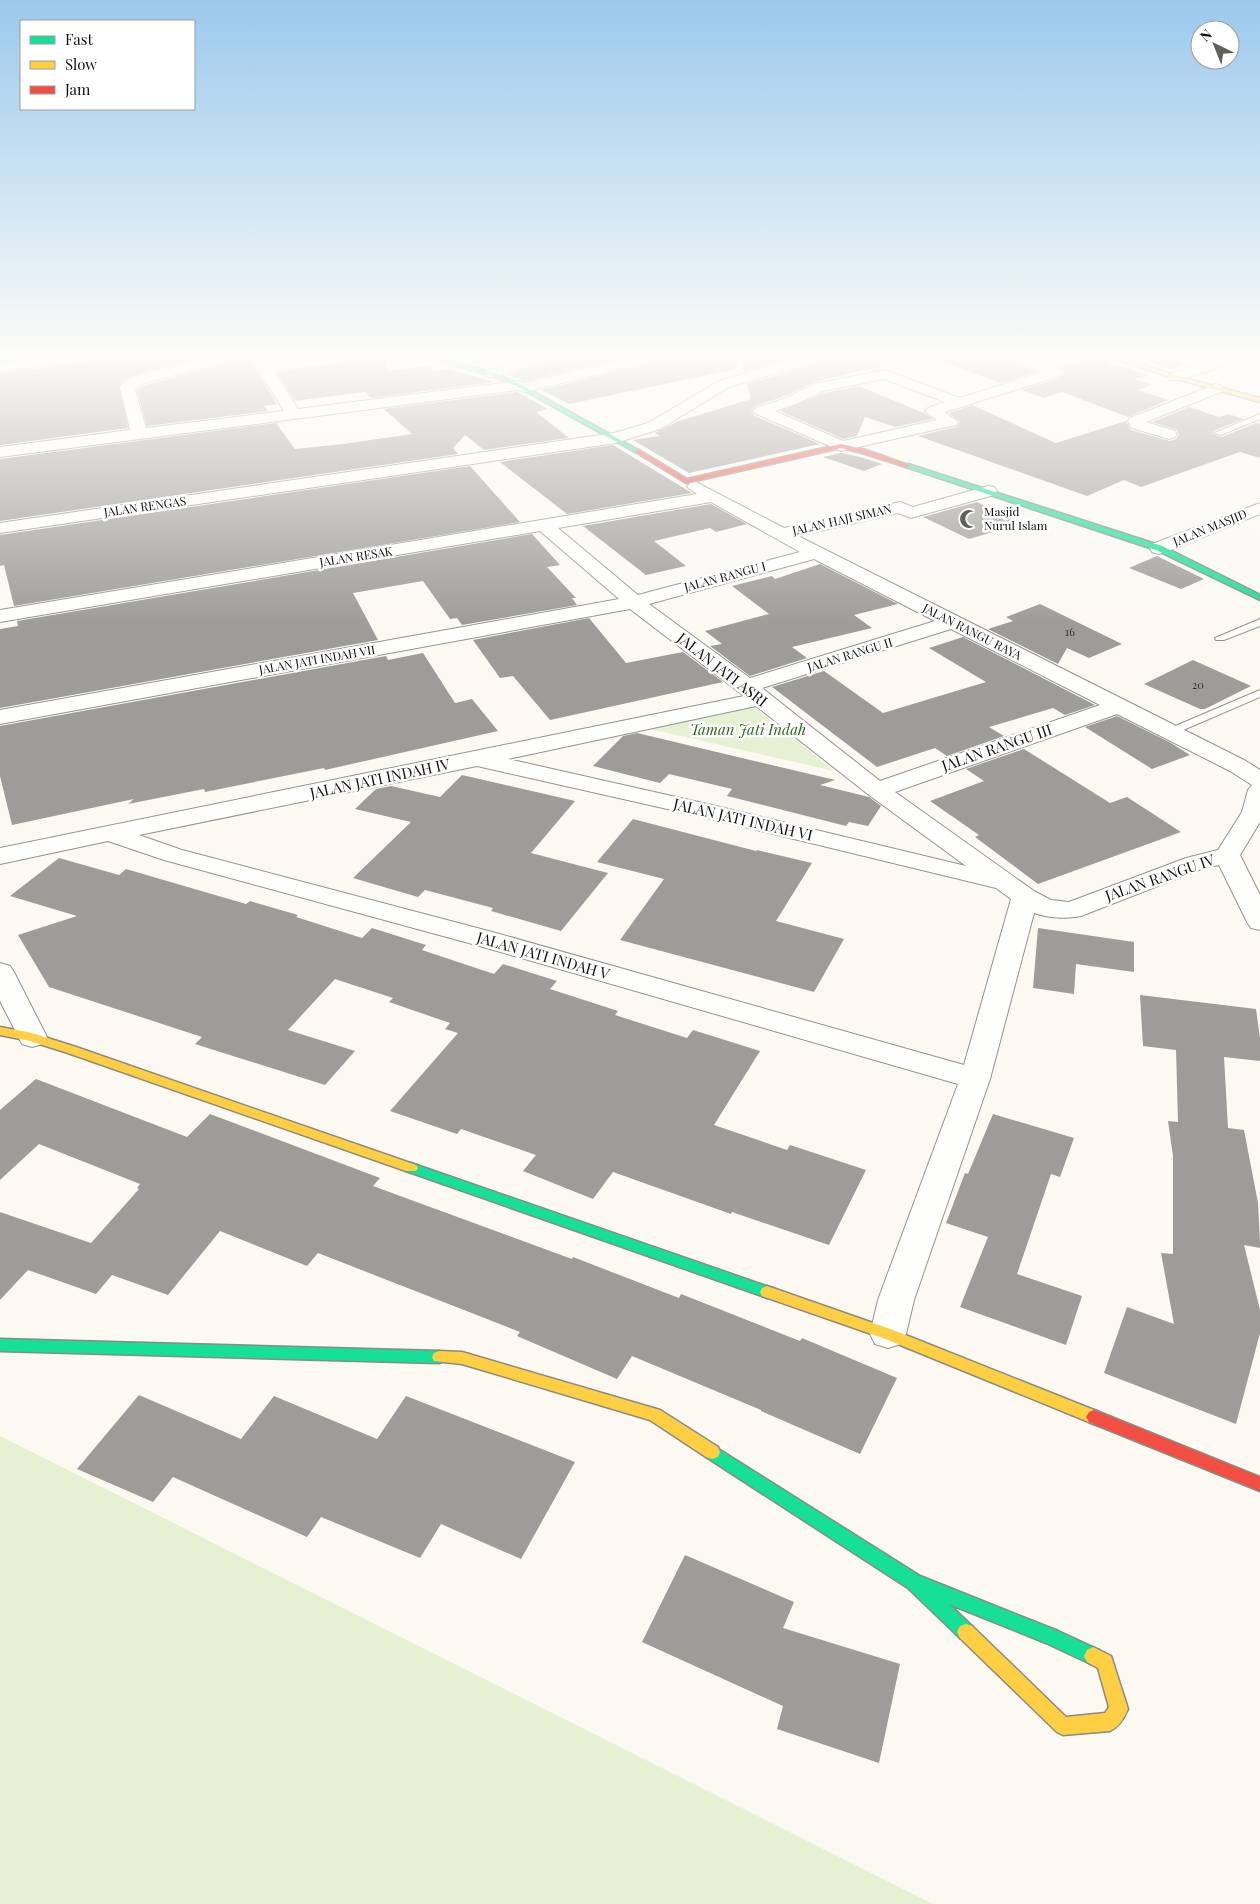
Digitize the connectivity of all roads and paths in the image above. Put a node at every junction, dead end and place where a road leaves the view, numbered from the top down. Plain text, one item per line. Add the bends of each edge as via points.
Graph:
1 (40, 447) edge
2 (555, 447) edge
3 (630, 447) edge
4 (837, 447) edge
5 (845, 447) edge
6 (0, 452) edge
7 (686, 481) junction
8 (988, 491) junction
9 (712, 497) junction
10 (1260, 508) edge
11 (545, 526) junction
12 (0, 528) edge
13 (781, 534) junction
14 (1159, 548) junction
15 (816, 553) junction
16 (1260, 598) edge
17 (634, 602) junction
18 (0, 616) edge
19 (952, 622) junction
20 (1260, 622) edge
21 (1220, 638) dead end
22 (753, 692) junction
23 (1260, 692) edge
24 (1115, 704) junction
25 (0, 717) edge
26 (1170, 732) junction
27 (477, 759) junction
28 (1260, 780) edge
29 (877, 790) junction
30 (1258, 806) edge
31 (111, 834) junction
32 (1227, 855) junction
33 (0, 856) edge
34 (1016, 891) junction
35 (1260, 922) edge
36 (0, 972) edge
37 (0, 1031) edge
38 (32, 1037) junction
39 (975, 1079) junction
40 (888, 1334) junction
41 (0, 1346) edge
42 (1260, 1484) edge
43 (914, 1582) junction

1 - 6 street
2 - 12 street, JALAN RENGAS
3 - 7 street
4 - 7 street
5 - 8 street
7 - 9 street, JALAN RANGU RAYA
8 - 13 street, JALAN HAJI SIMAN via 911,513 900,507
8 - 14 street
9 - 11 street, JALAN RESAK
9 - 13 street, JALAN RANGU RAYA
10 - 14 street, JALAN MASJID
11 - 17 street, JALAN JATI ASRI
11 - 18 street, JALAN RESAK
13 - 15 street, JALAN RANGU RAYA
14 - 16 street
15 - 17 street, JALAN RANGU I
15 - 19 street, JALAN RANGU RAYA
17 - 22 street, JALAN JATI ASRI
17 - 25 street, JALAN JATI INDAH VII
19 - 22 street, JALAN RANGU II
19 - 24 street, JALAN RANGU RAYA
20 - 21 lane
22 - 27 street, JALAN JATI INDAH IV
22 - 29 street, JALAN JATI ASRI
23 - 26 lane
24 - 26 street, JALAN RANGU RAYA
24 - 29 street, JALAN RANGU III
26 - 28 street, JALAN RANGU RAYA
27 - 31 street, JALAN JATI INDAH IV
27 - 34 street, JALAN JATI INDAH VI via 725,815
29 - 34 street, JALAN JATI ASRI
30 - 32 street, JALAN RANGU IV
31 - 33 street, JALAN JATI INDAH IV
31 - 39 street, JALAN JATI INDAH V via 173,855 486,939
32 - 34 street, JALAN RANGU IV via 1195,863 1072,910 1045,908
32 - 35 street
34 - 39 street
36 - 38 street
37 - 38 street
38 - 40 street
39 - 40 street via 896,1300
40 - 42 street
41 - 43 street via 462,1358 655,1415
43 - 43 street via 1052,1637 1105,1662 1119,1709 1110,1722 1063,1726

